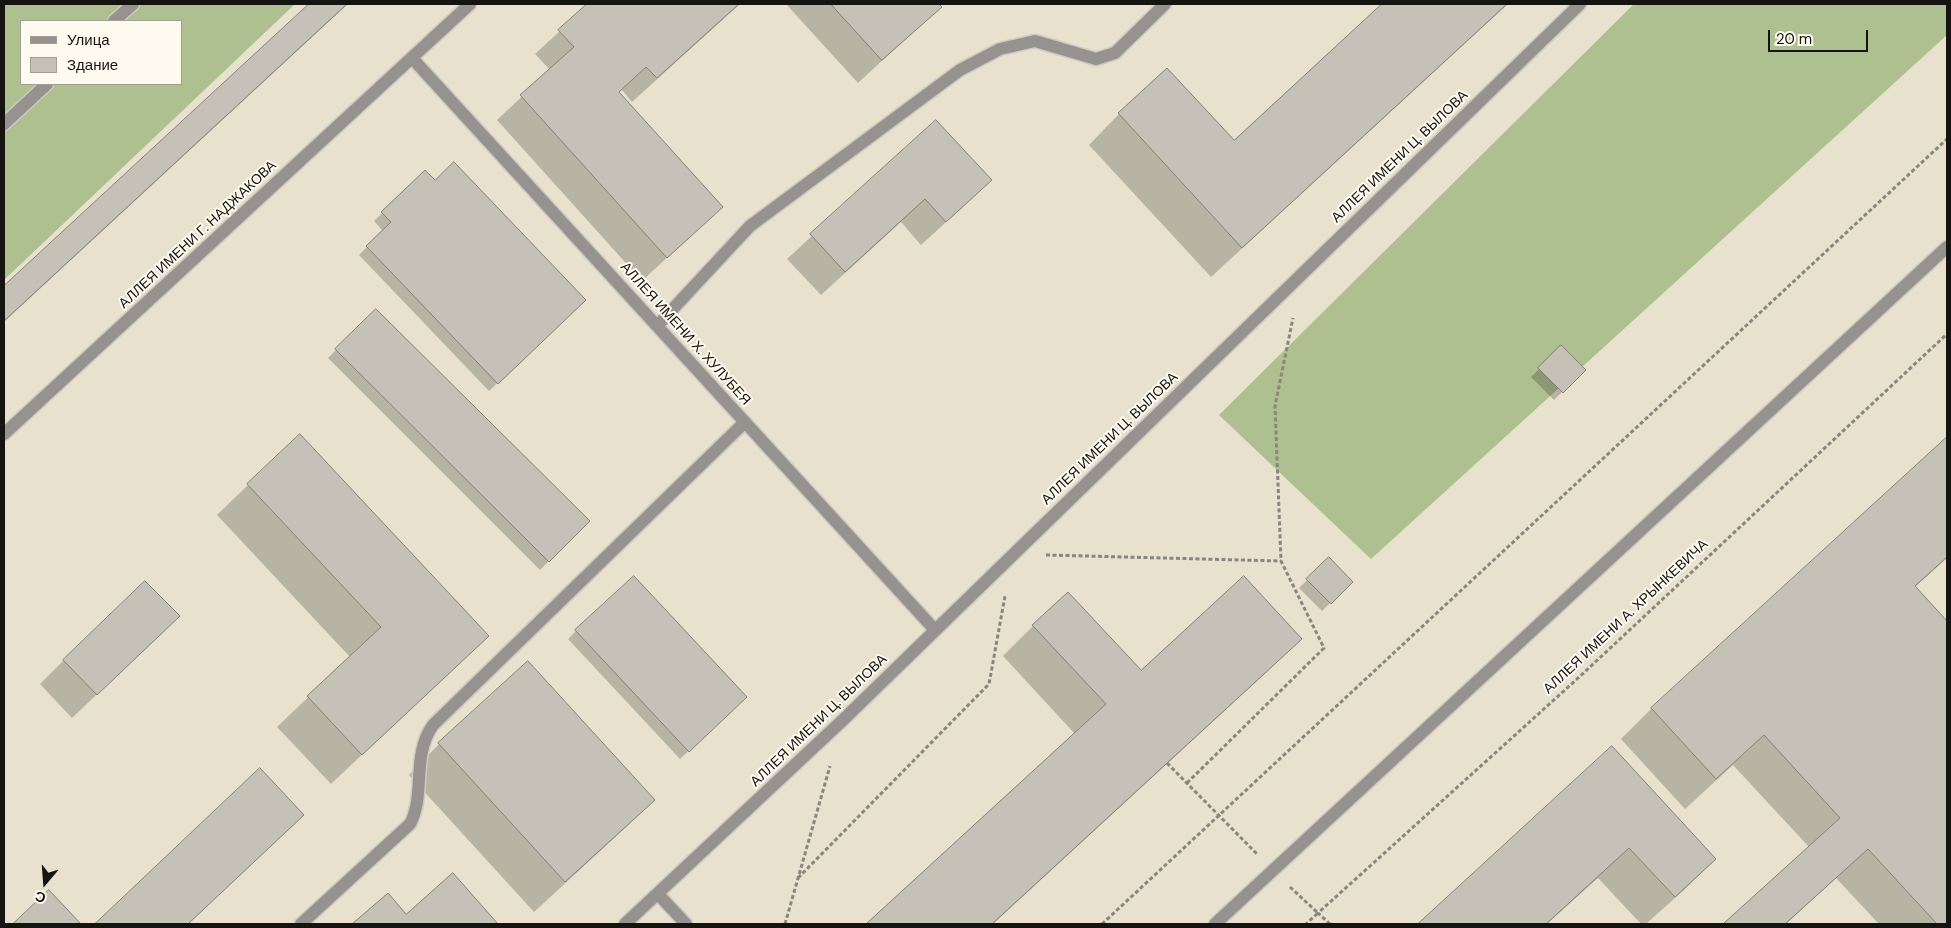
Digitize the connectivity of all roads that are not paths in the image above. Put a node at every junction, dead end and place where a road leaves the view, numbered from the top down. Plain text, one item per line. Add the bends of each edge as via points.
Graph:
1 (133, 4) edge
2 (470, 4) edge
3 (1165, 4) edge
4 (1580, 4) edge
5 (115, 20) edge
6 (412, 58) junction
7 (46, 85) edge
8 (4, 124) edge
9 (1947, 247) edge
10 (657, 326) junction
11 (745, 422) junction
12 (4, 434) edge
13 (935, 630) junction
14 (658, 894) junction
15 (301, 924) edge
16 (625, 924) edge
17 (686, 924) edge
18 (1215, 924) edge

1 - 5 street
2 - 6 street, АЛЛЕЯ ИМЕНИ Г. НАДЖАКОВА
3 - 10 street via 1115,53 1096,59 1035,41 1000,48 960,70 750,226
4 - 13 street, АЛЛЕЯ ИМЕНИ Ц. ВЫЛОВА
6 - 10 street, АЛЛЕЯ ИМЕНИ Х. ХУЛУБЕЯ
6 - 12 street, АЛЛЕЯ ИМЕНИ Г. НАДЖАКОВА
7 - 8 street
9 - 18 street
10 - 11 street, АЛЛЕЯ ИМЕНИ Х. ХУЛУБЕЯ
11 - 13 street, АЛЛЕЯ ИМЕНИ Х. ХУЛУБЕЯ
11 - 15 street via 433,725 422,745 414,817 410,824
13 - 14 street, АЛЛЕЯ ИМЕНИ Ц. ВЫЛОВА
14 - 16 street, АЛЛЕЯ ИМЕНИ Ц. ВЫЛОВА
14 - 17 street

